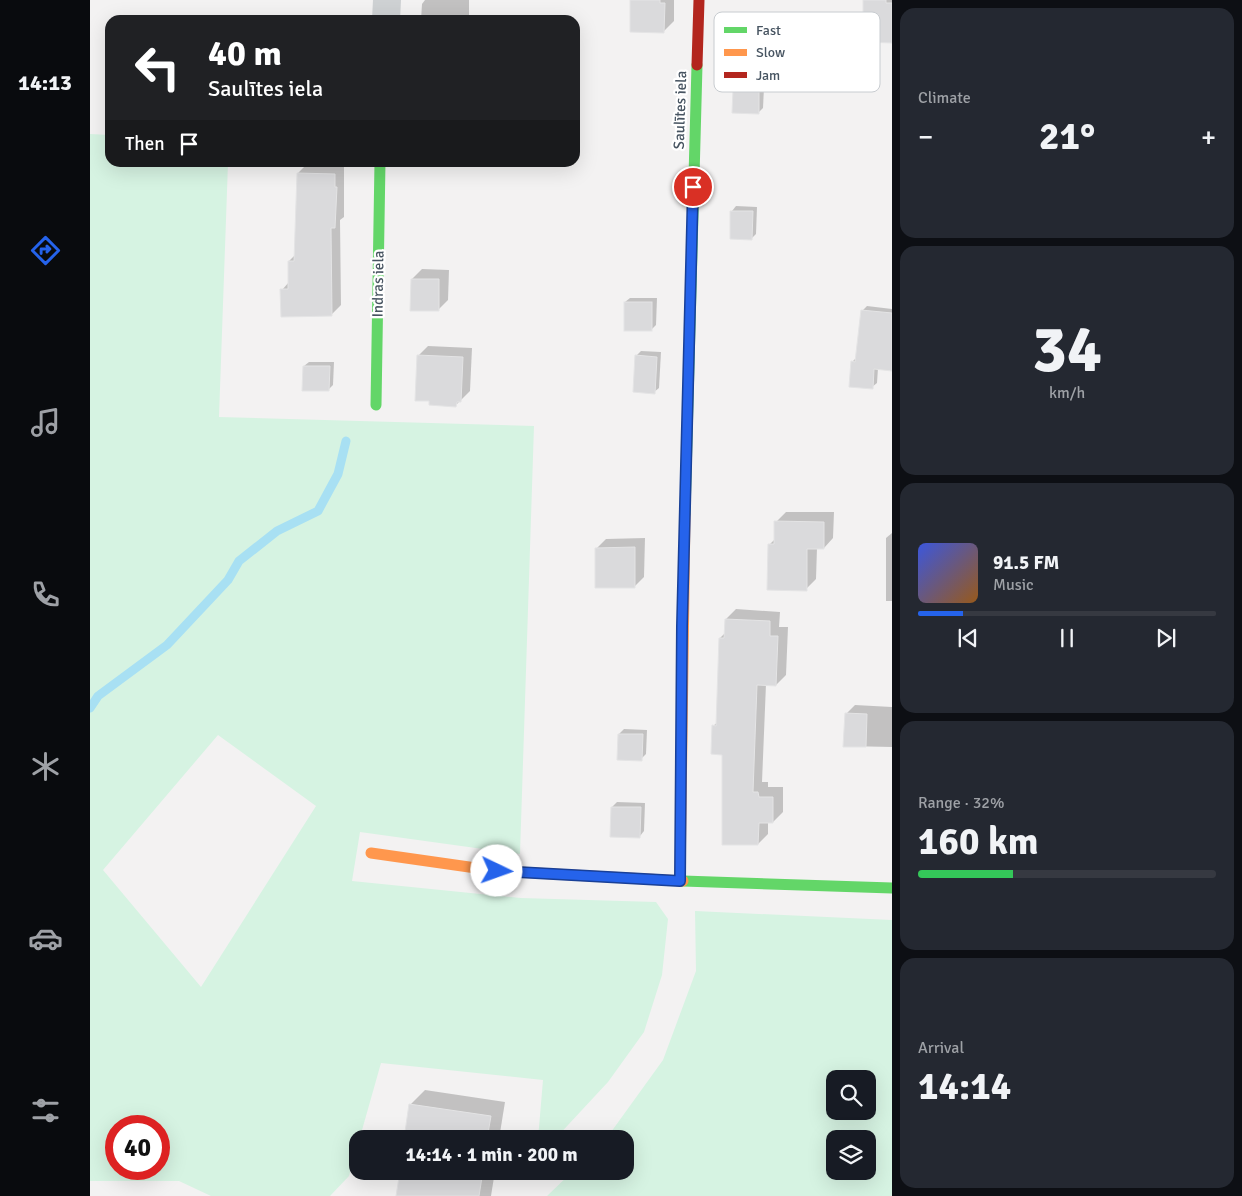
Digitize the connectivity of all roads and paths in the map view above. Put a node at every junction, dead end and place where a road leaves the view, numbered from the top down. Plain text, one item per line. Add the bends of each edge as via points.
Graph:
1 (387, 0) edge
2 (699, 0) edge
3 (386, 15) edge
4 (380, 167) edge
5 (376, 405) dead end
6 (371, 853) dead end
7 (680, 881) junction
8 (892, 888) edge

1 - 3 street
2 - 7 street, Saulītes iela via 682,616
4 - 5 street, Indras iela
6 - 7 street via 497,871
7 - 8 street

